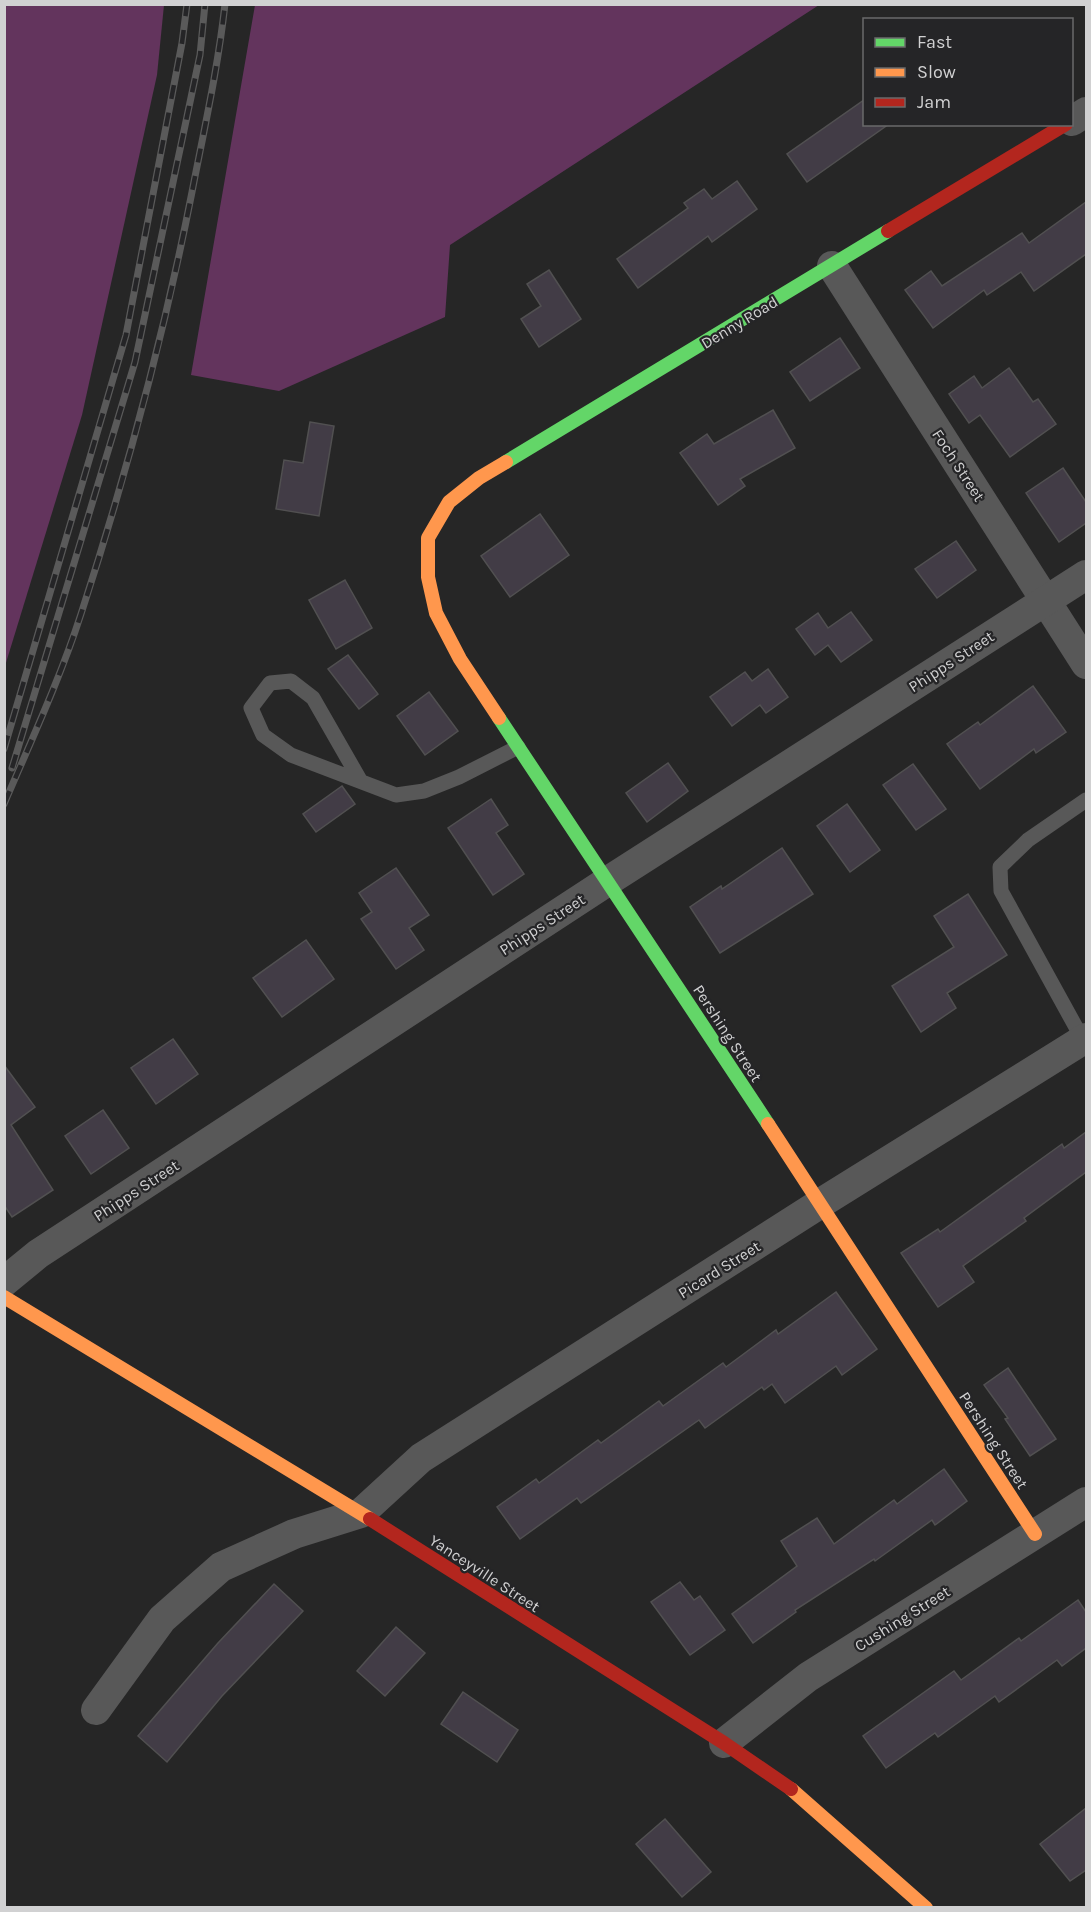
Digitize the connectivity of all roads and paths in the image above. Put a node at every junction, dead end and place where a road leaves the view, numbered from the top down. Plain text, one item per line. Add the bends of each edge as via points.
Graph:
1 (1086, 112) edge
2 (1073, 120) edge
3 (1063, 126) edge
4 (832, 266) junction
5 (428, 538) joint
6 (1086, 575) edge
7 (1045, 601) junction
8 (1086, 664) edge
9 (518, 747) junction
10 (360, 780) junction
11 (1086, 800) edge
12 (608, 881) junction
13 (1085, 1039) edge
14 (822, 1203) junction
15 (4, 1282) edge
16 (4, 1297) edge
17 (1086, 1502) edge
18 (361, 1513) junction
19 (1035, 1534) junction
20 (96, 1710) dead end
21 (724, 1743) junction
22 (926, 1908) edge

1 - 2 street
3 - 4 street, Denny Road
4 - 5 street, Denny Road via 479,478 449,502
4 - 7 street, Foch Street
5 - 9 street, Pershing Street via 428,577 436,613 460,660
6 - 7 street, Phipps Street
7 - 8 street, Foch Street
7 - 12 street, Phipps Street
9 - 10 lane via 424,791 396,795
9 - 12 street, Pershing Street
10 - 10 lane via 291,755 263,735 251,708 270,683 291,681 313,698
11 - 13 lane via 1028,840 1000,867 1001,891
12 - 14 street, Pershing Street
12 - 15 street, Phipps Street via 48,1248
13 - 14 street, Picard Street
14 - 18 street, Picard Street via 421,1458
14 - 19 street, Pershing Street
16 - 18 street, Yanceyville Street
17 - 19 street, Cushing Street
18 - 20 street via 294,1534 221,1567 162,1619
18 - 21 street, Yanceyville Street
19 - 21 street, Cushing Street via 808,1677
21 - 22 street, Yanceyville Street via 800,1796

